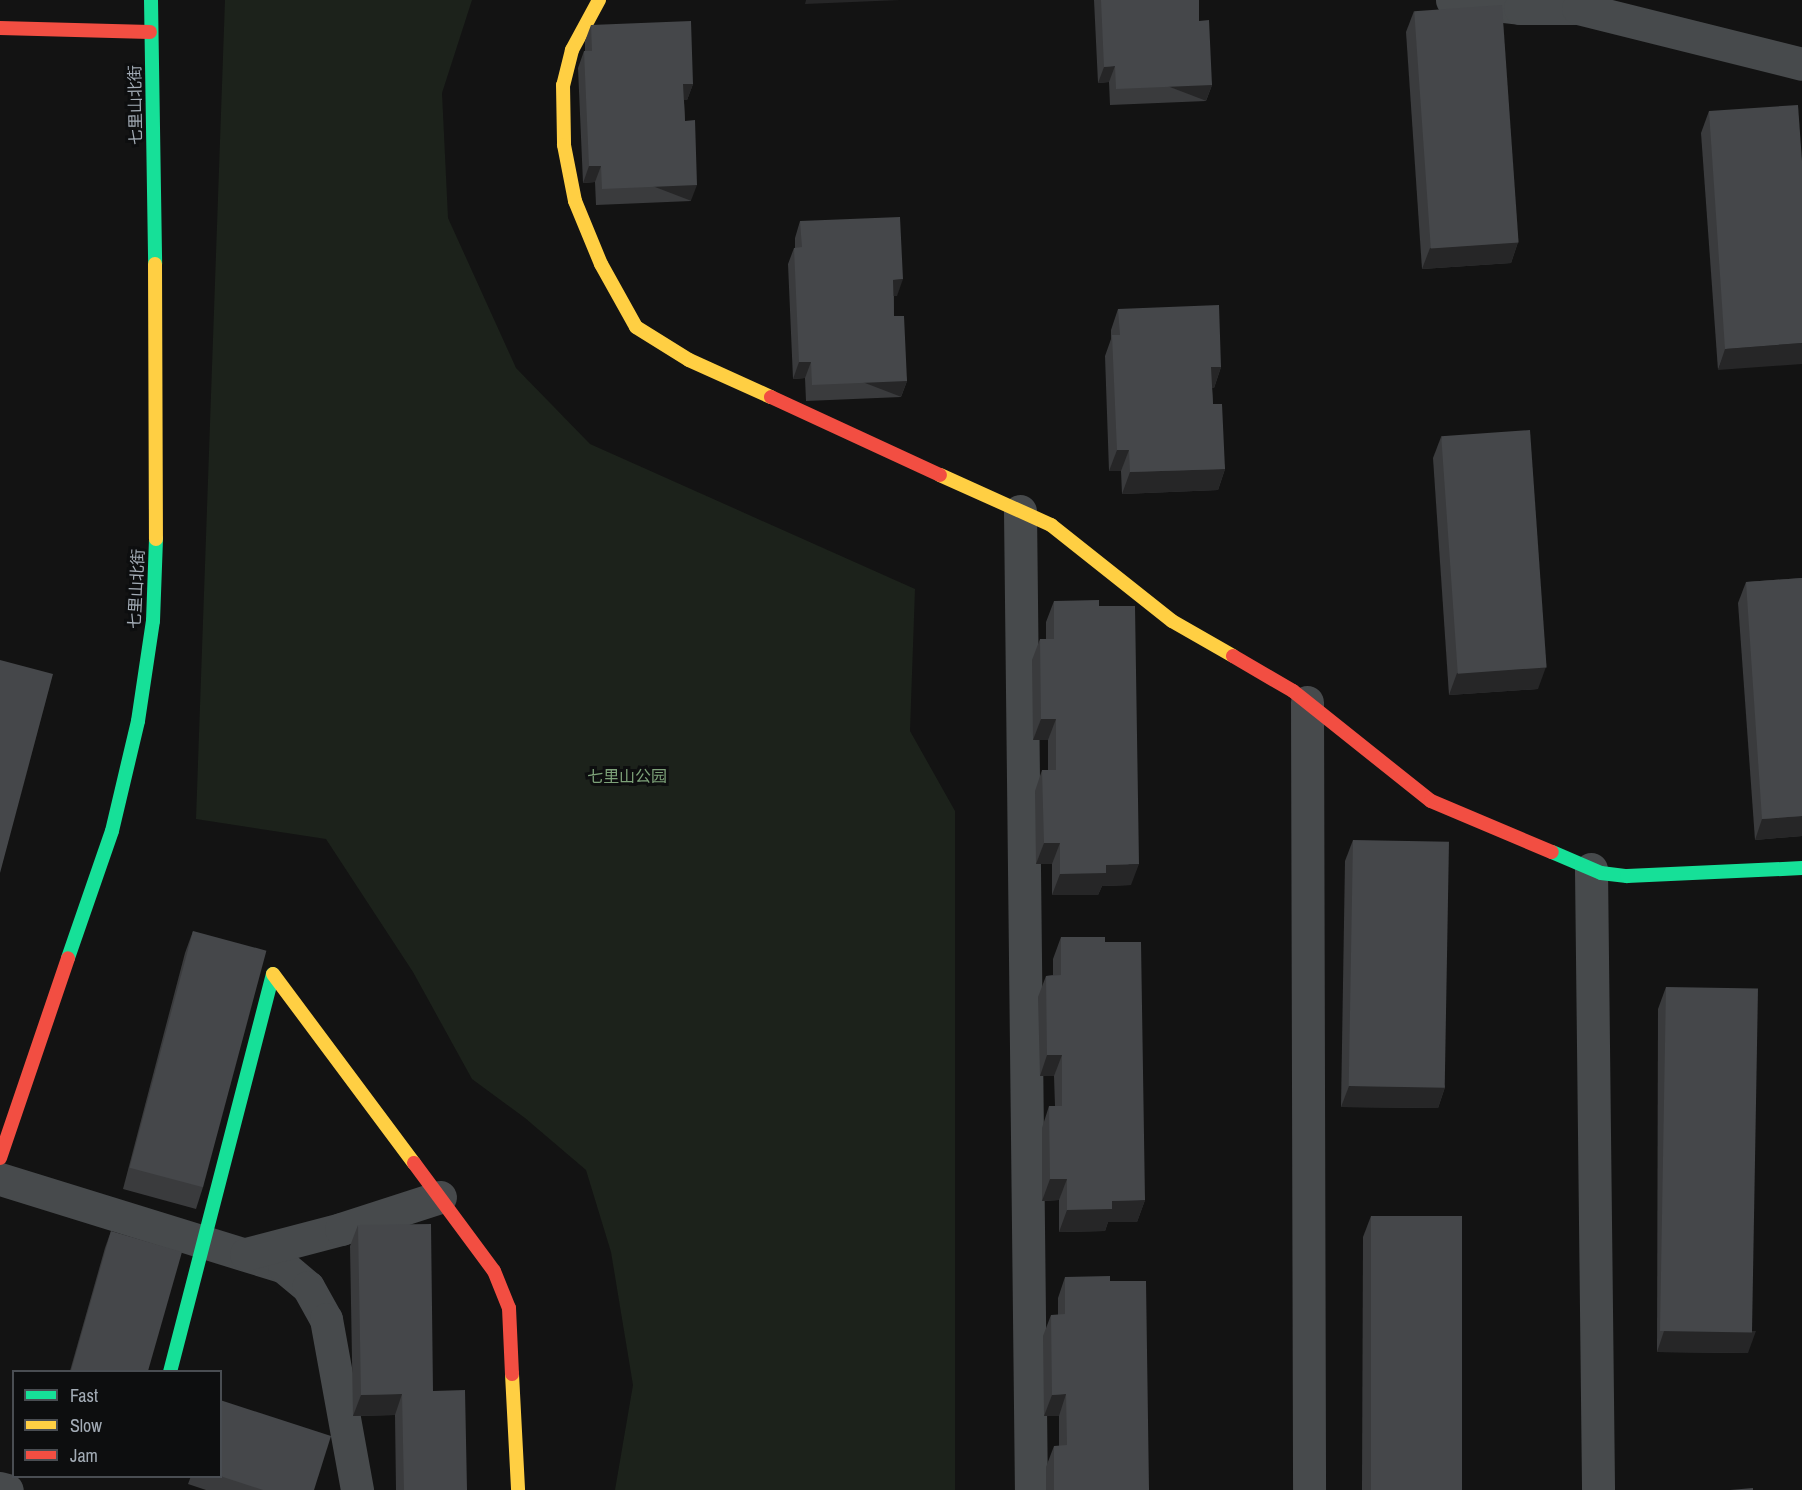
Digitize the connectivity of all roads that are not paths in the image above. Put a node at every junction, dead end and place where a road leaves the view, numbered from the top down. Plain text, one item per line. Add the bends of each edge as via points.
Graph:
1 (151, 0) edge
2 (599, 0) edge
3 (1452, 0) edge
4 (1642, 12) edge
5 (0, 28) edge
6 (150, 32) junction
7 (1802, 64) edge
8 (1020, 511) junction
9 (1307, 702) junction
10 (1802, 868) edge
11 (1591, 869) junction
12 (0, 1158) edge
13 (0, 1179) edge
14 (440, 1197) junction
15 (204, 1242) junction
16 (244, 1255) junction
17 (170, 1370) edge
18 (0, 1488) edge
19 (7, 1490) edge
20 (357, 1490) edge
21 (518, 1490) edge
22 (1031, 1490) edge
23 (1309, 1490) edge
24 (1598, 1490) edge

1 - 6 street, 七里山北街
2 - 8 street via 572,50 562,85 564,145 575,201 601,264 636,327 689,360
3 - 4 street via 1520,8
4 - 7 street
5 - 6 street
6 - 12 street, 七里山北街 via 157,512 153,621 138,721 112,831
8 - 9 street via 1051,525 1172,621
8 - 22 street
9 - 11 street via 1431,801
9 - 23 street
10 - 11 street via 1627,876
11 - 24 street
13 - 15 street
14 - 15 street via 273,973
14 - 16 street
14 - 21 street via 494,1271 509,1308
15 - 16 street
15 - 17 street
16 - 20 street via 284,1267 308,1287 326,1319
18 - 19 street

